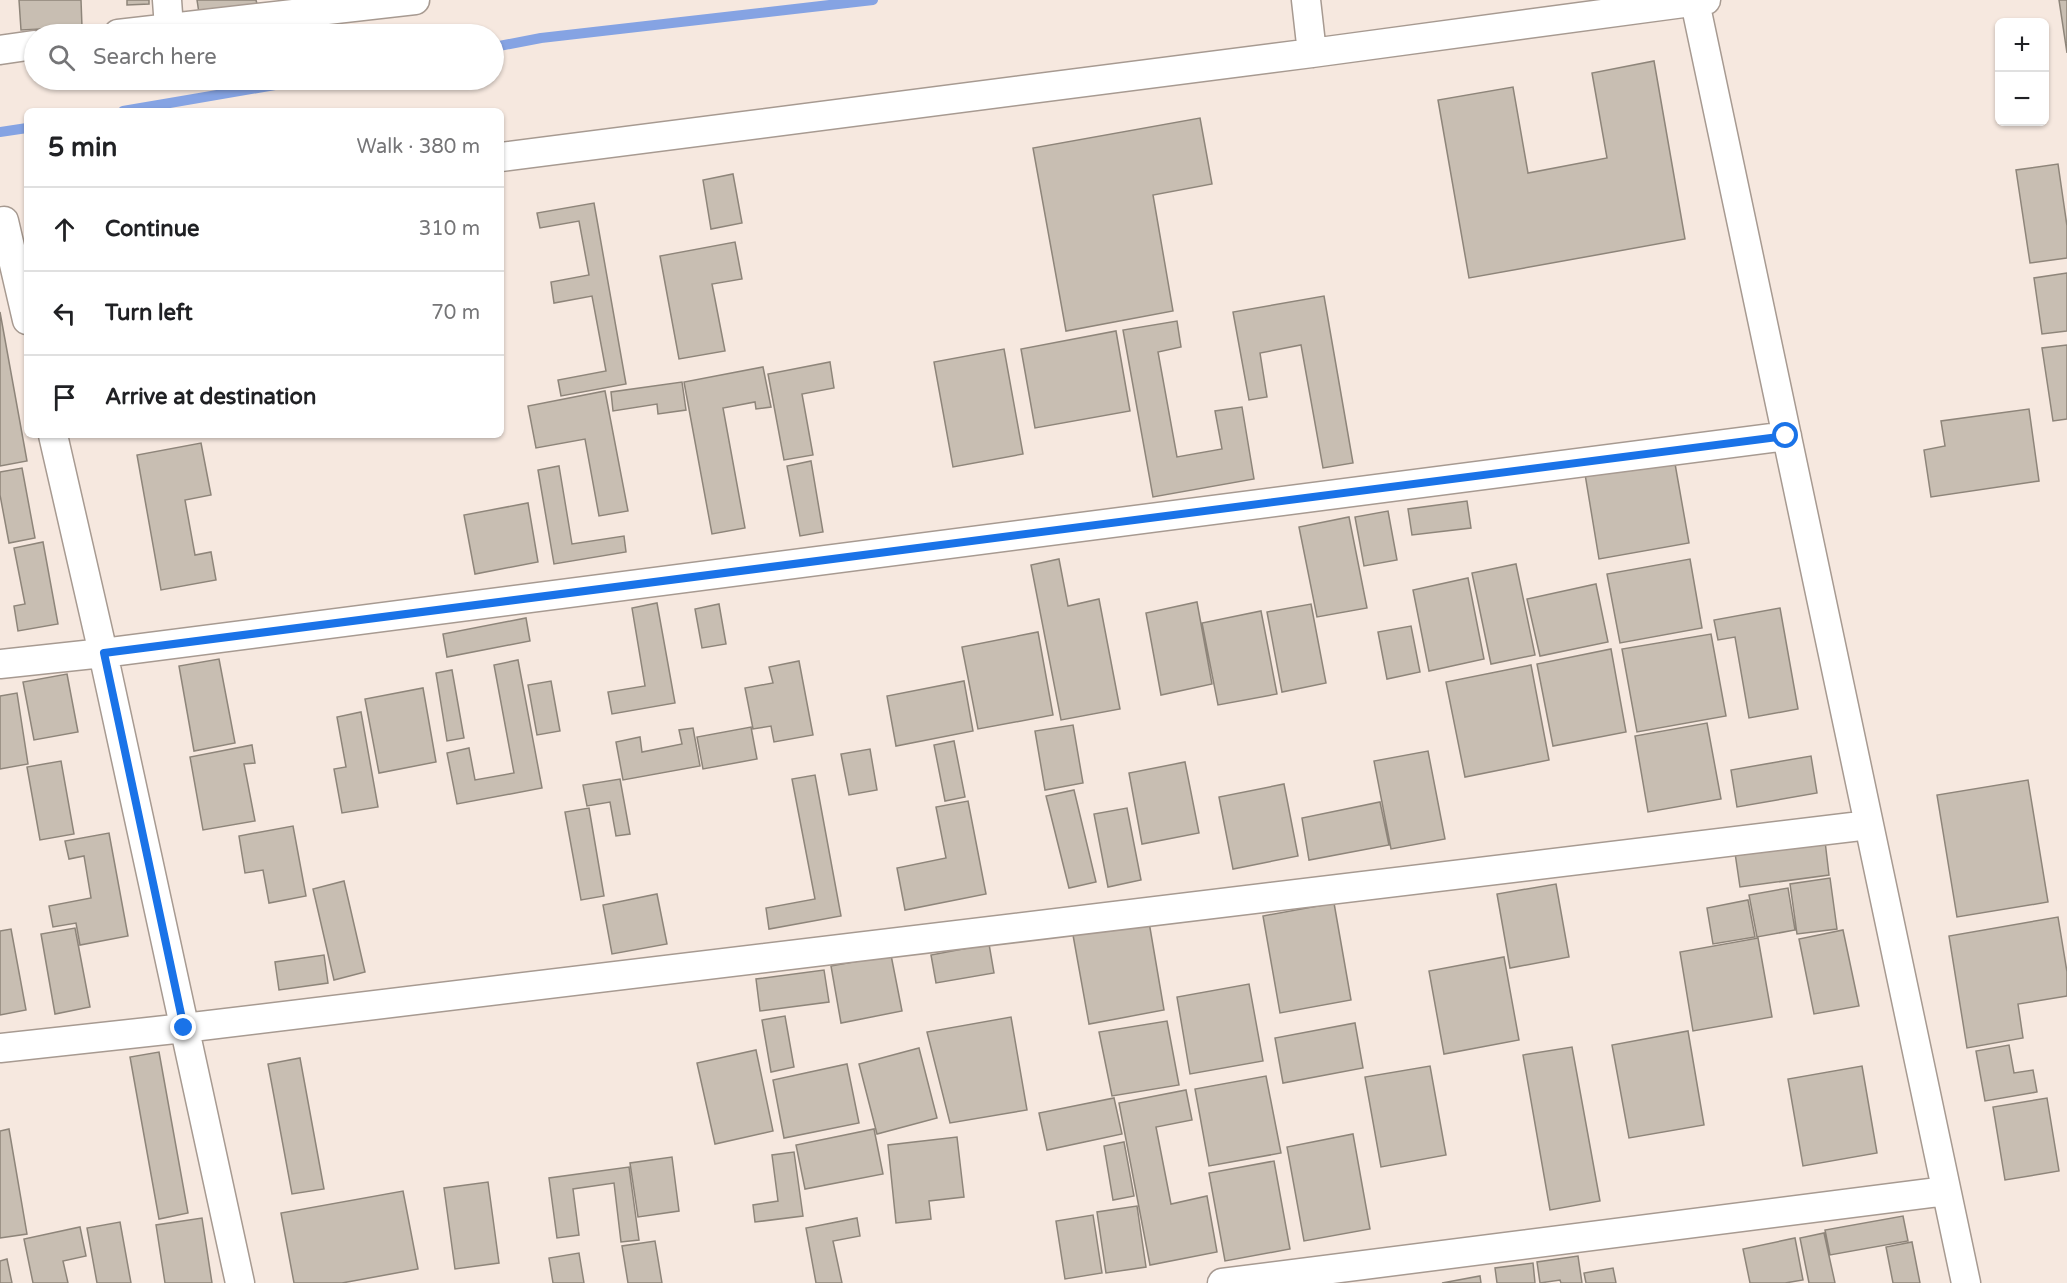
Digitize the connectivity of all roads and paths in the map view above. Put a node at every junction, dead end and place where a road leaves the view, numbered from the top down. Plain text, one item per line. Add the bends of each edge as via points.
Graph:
1 (167, 0) edge
2 (415, 0) edge
3 (1306, 0) edge
4 (1701, 1) edge
5 (169, 24) edge
6 (204, 24) edge
7 (24, 46) edge
8 (0, 50) edge
9 (1311, 53) junction
10 (504, 157) edge
11 (10, 220) edge
12 (24, 302) edge
13 (1786, 436) junction
14 (54, 438) edge
15 (104, 653) junction
16 (0, 664) edge
17 (1869, 825) junction
18 (184, 1028) junction
19 (0, 1048) edge
20 (1946, 1191) junction
21 (240, 1283) edge
22 (1222, 1283) edge
23 (1966, 1283) edge

1 - 5 street
2 - 6 street
3 - 9 street
4 - 9 street
4 - 13 street
7 - 8 street
9 - 10 street
11 - 12 street
13 - 15 street
13 - 17 street
14 - 15 street
15 - 16 street
15 - 18 street
17 - 18 street
17 - 20 street
18 - 19 street
18 - 21 street
20 - 22 street
20 - 23 street

